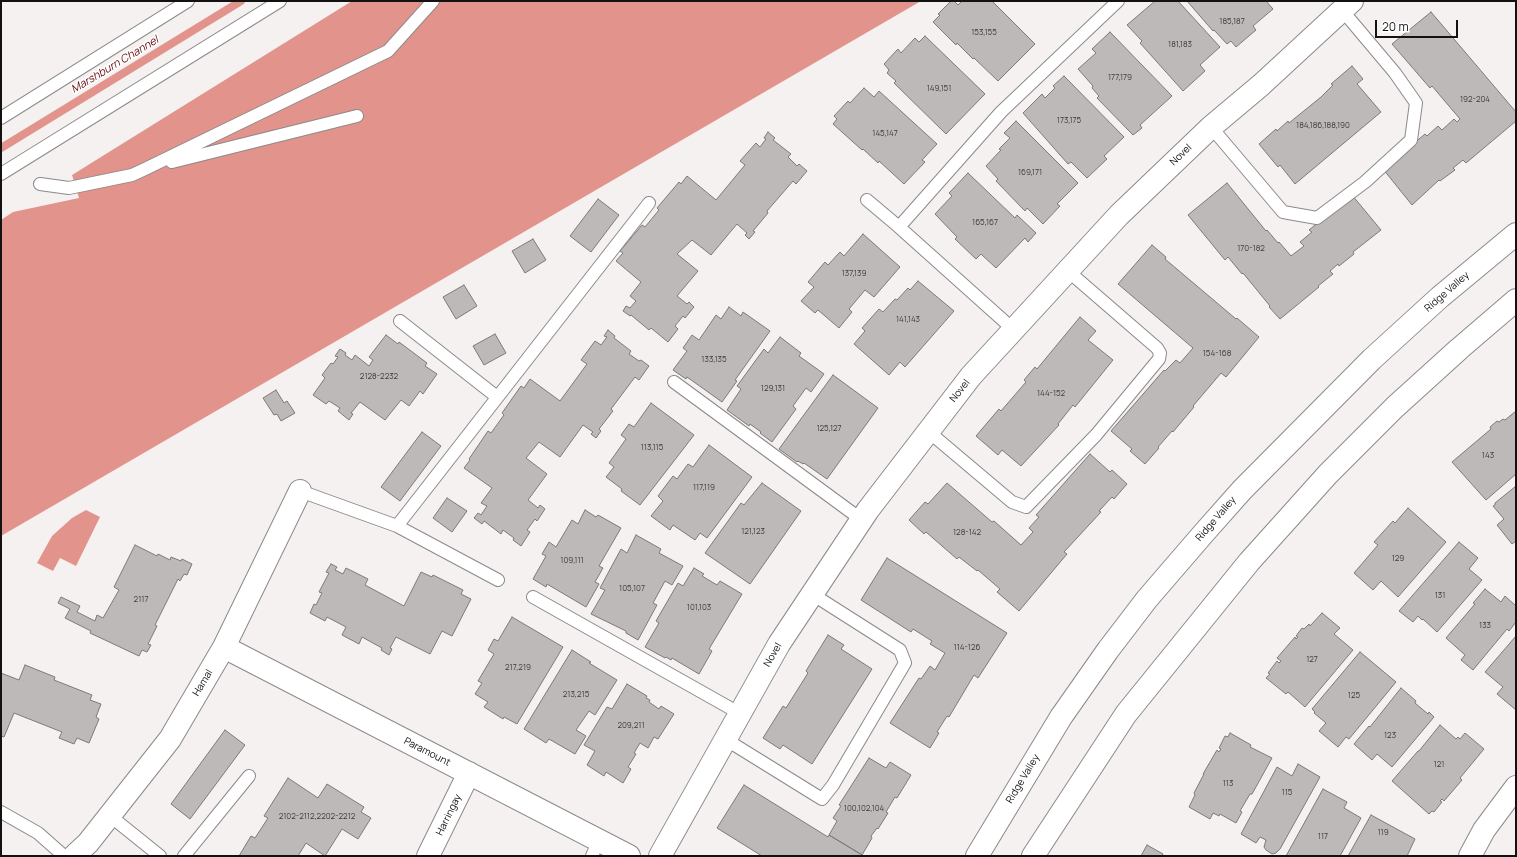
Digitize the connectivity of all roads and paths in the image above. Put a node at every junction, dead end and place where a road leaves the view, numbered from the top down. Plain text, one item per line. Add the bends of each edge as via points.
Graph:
1 (188, 1) edge
2 (280, 1) edge
3 (433, 1) edge
4 (1118, 1) edge
5 (1347, 6) edge
6 (357, 116) dead end
7 (1, 118) edge
8 (1211, 127) junction
9 (145, 169) junction
10 (1, 174) edge
11 (40, 184) dead end
12 (867, 200) dead end
13 (649, 203) dead end
14 (899, 227) junction
15 (1516, 234) edge
16 (1068, 271) junction
17 (1516, 300) edge
18 (400, 321) dead end
19 (1014, 330) junction
20 (674, 382) dead end
21 (497, 397) junction
22 (929, 432) junction
23 (300, 491) joint
24 (862, 520) junction
25 (397, 526) junction
26 (498, 580) dead end
27 (812, 594) junction
28 (533, 597) dead end
29 (224, 648) junction
30 (739, 713) junction
31 (725, 739) junction
32 (469, 774) junction
33 (249, 776) dead end
34 (1516, 787) edge
35 (1, 812) edge
36 (110, 815) junction
37 (595, 848) edge
38 (64, 856) edge
39 (74, 856) edge
40 (160, 856) edge
41 (184, 856) edge
42 (428, 856) edge
43 (629, 856) edge
44 (660, 856) edge
45 (977, 856) edge
46 (1033, 856) edge
47 (1470, 856) edge

1 - 7 lane
2 - 10 lane
3 - 9 lane via 388,51
4 - 14 lane via 1000,112
5 - 8 street, Novel via 1261,86
5 - 8 lane via 1416,103 1411,140 1365,182 1317,218 1283,212
6 - 9 lane
8 - 16 street, Novel via 1119,215
9 - 11 lane via 132,175 69,188
12 - 14 lane
13 - 21 lane
14 - 19 lane
15 - 45 street, Ridge Valley via 1440,297 1372,359 1242,490 1203,534 1108,650 1061,717
16 - 19 street, Novel
16 - 22 lane via 1160,353 1159,359 1096,435 1026,507 1012,502
17 - 46 street via 1395,407 1328,474 1248,562 1126,714
18 - 21 lane
19 - 22 street, Novel via 971,376
20 - 24 lane
21 - 25 lane
22 - 24 street, Novel
23 - 25 lane
23 - 29 street, Hamal
24 - 27 street, Novel
25 - 26 lane
27 - 30 street, Novel
27 - 31 lane via 900,650 905,663 833,785 822,799
28 - 30 lane
29 - 32 street, Paramount
29 - 36 street, Hamal via 170,739
30 - 31 street, Novel
31 - 44 street, Novel
32 - 37 street, Paramount
32 - 42 street, Harringay
33 - 41 lane
34 - 47 street via 1484,830
35 - 38 lane via 38,833
36 - 39 street, Hamal
36 - 40 lane
37 - 43 street, Paramount

